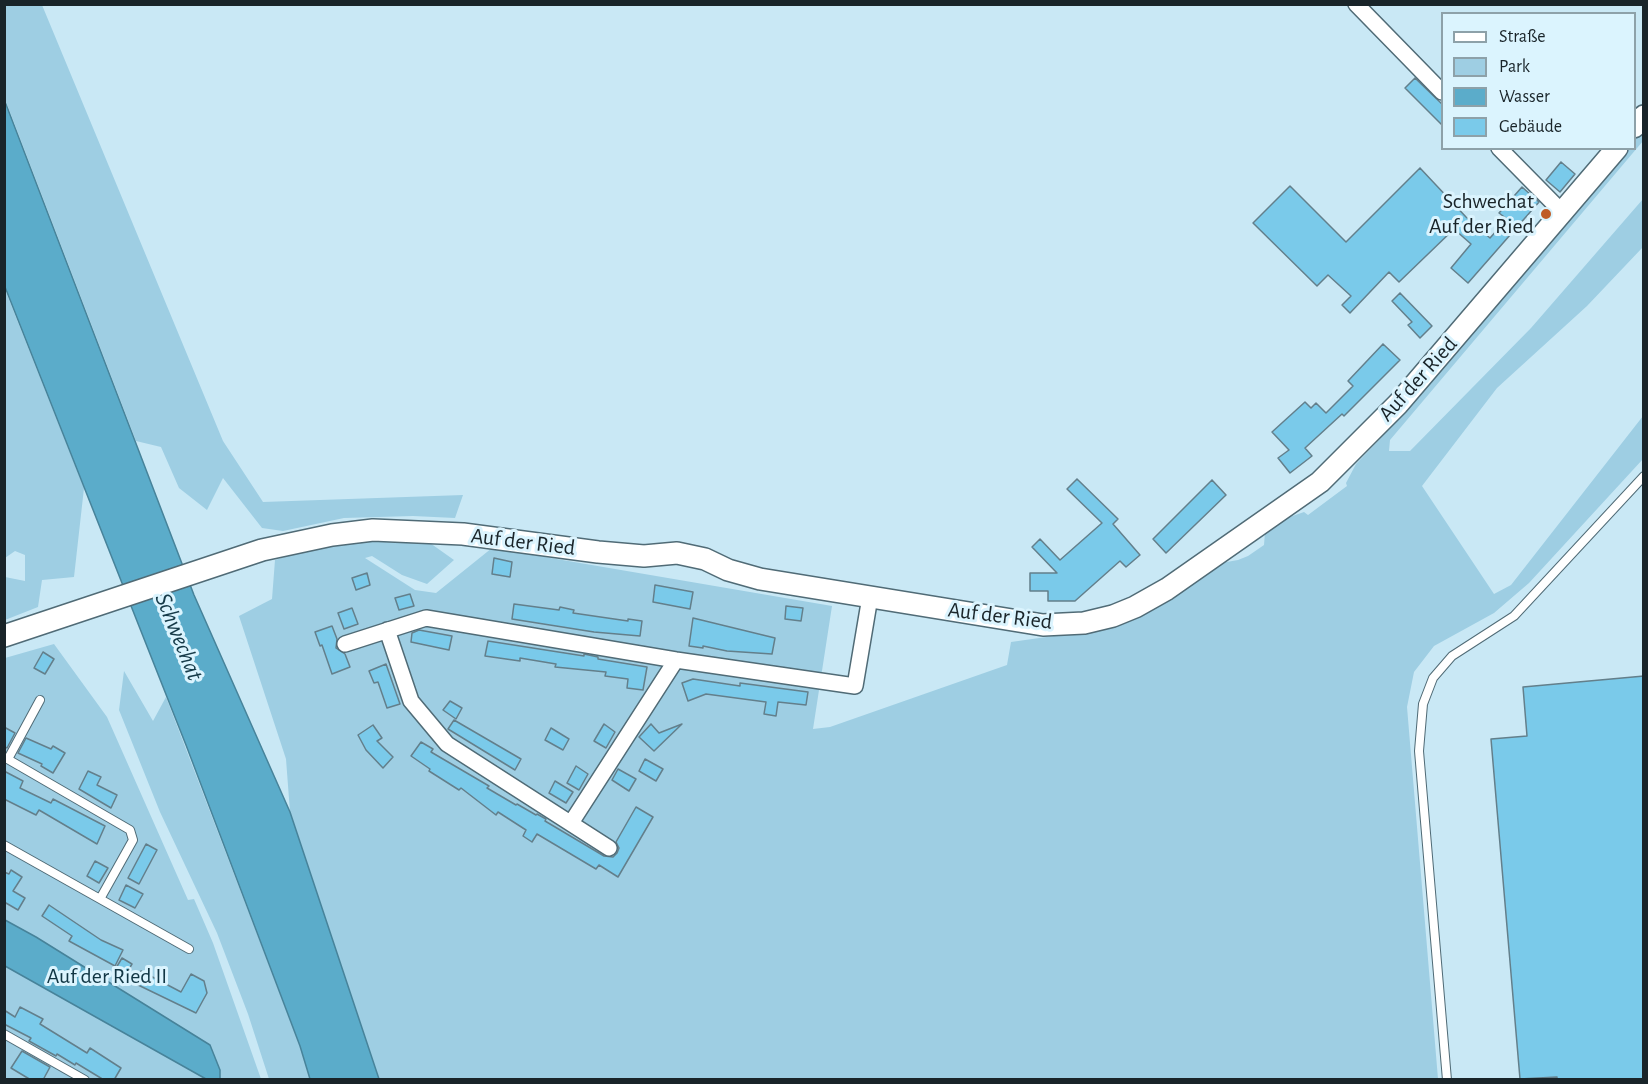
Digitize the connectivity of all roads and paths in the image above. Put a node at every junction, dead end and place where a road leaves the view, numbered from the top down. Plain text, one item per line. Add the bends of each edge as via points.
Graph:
1 (1356, 4) edge
2 (1441, 90) edge
3 (1501, 150) edge
4 (1615, 150) edge
5 (1563, 213) junction
6 (1644, 476) edge
7 (870, 597) junction
8 (387, 630) junction
9 (4, 636) edge
10 (345, 644) dead end
11 (676, 660) junction
12 (40, 700) dead end
13 (6, 758) edge
14 (572, 823) junction
15 (4, 845) edge
16 (609, 848) dead end
17 (100, 899) junction
18 (189, 949) dead end
19 (4, 1034) edge
20 (85, 1080) edge
21 (1447, 1080) edge

1 - 2 street
3 - 5 street
4 - 5 main road, Auf der Ried
5 - 7 main road, Auf der Ried via 1398,404 1320,482 1167,589 1135,607 1084,624 1043,625
6 - 21 lane via 1514,616 1452,656 1433,678 1423,704 1419,751
7 - 9 main road, Auf der Ried via 760,579 677,553 609,553 452,533 373,530 332,535 240,557
7 - 11 street via 855,686
8 - 10 street
8 - 11 street via 426,618
8 - 14 street via 411,701 447,744
11 - 14 street
12 - 13 lane
13 - 17 lane via 130,830 134,840
14 - 16 street
15 - 17 lane
17 - 18 lane
19 - 20 lane

